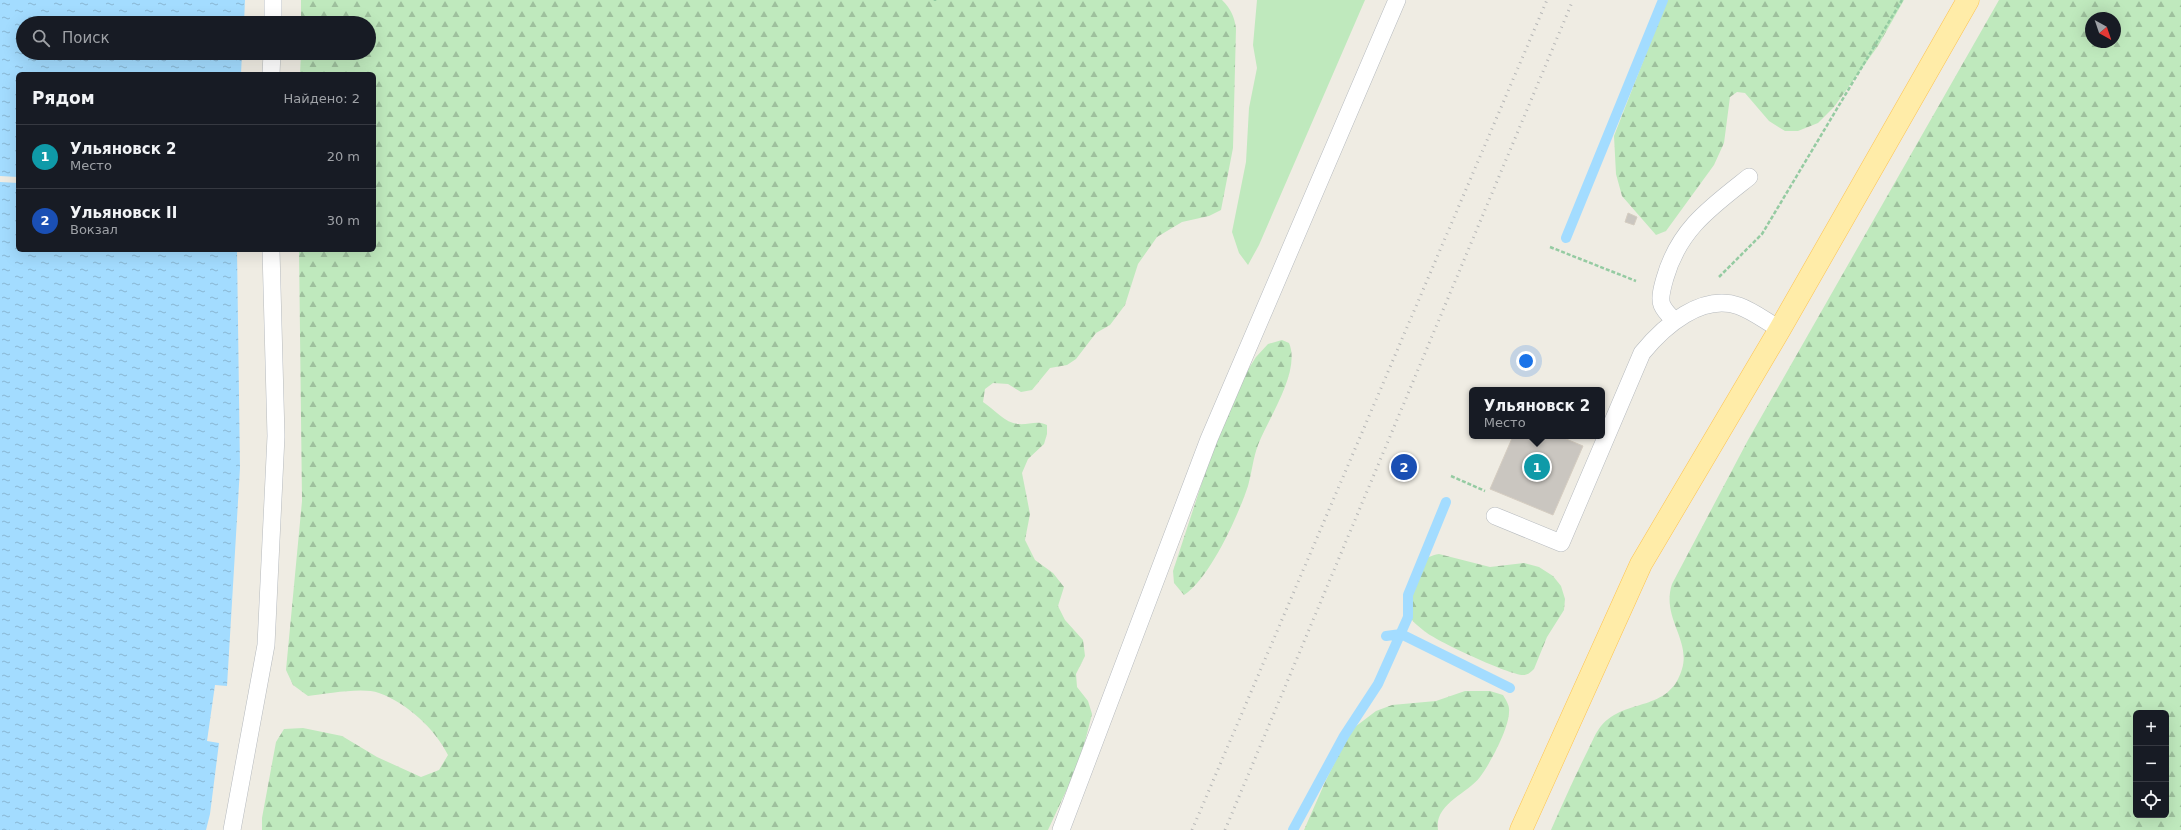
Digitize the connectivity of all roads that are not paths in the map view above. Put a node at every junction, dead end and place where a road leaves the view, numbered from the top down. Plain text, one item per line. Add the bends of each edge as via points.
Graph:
1 (273, 0) edge
2 (1397, 0) edge
3 (1968, 0) edge
4 (273, 16) edge
5 (272, 60) edge
6 (272, 72) edge
7 (1749, 177) dead end
8 (271, 252) edge
9 (1676, 321) junction
10 (1780, 329) junction
11 (1495, 516) dead end
12 (232, 830) edge
13 (1061, 830) edge
14 (1521, 830) edge

1 - 4 lane
2 - 13 lane via 1208,439
3 - 10 main road
5 - 6 lane
7 - 9 lane via 1706,211 1671,256 1663,283 1661,303
8 - 12 lane via 276,436 266,645
9 - 10 lane via 1704,306 1721,303 1739,306
9 - 11 lane via 1642,353 1561,543
10 - 14 main road via 1641,564

